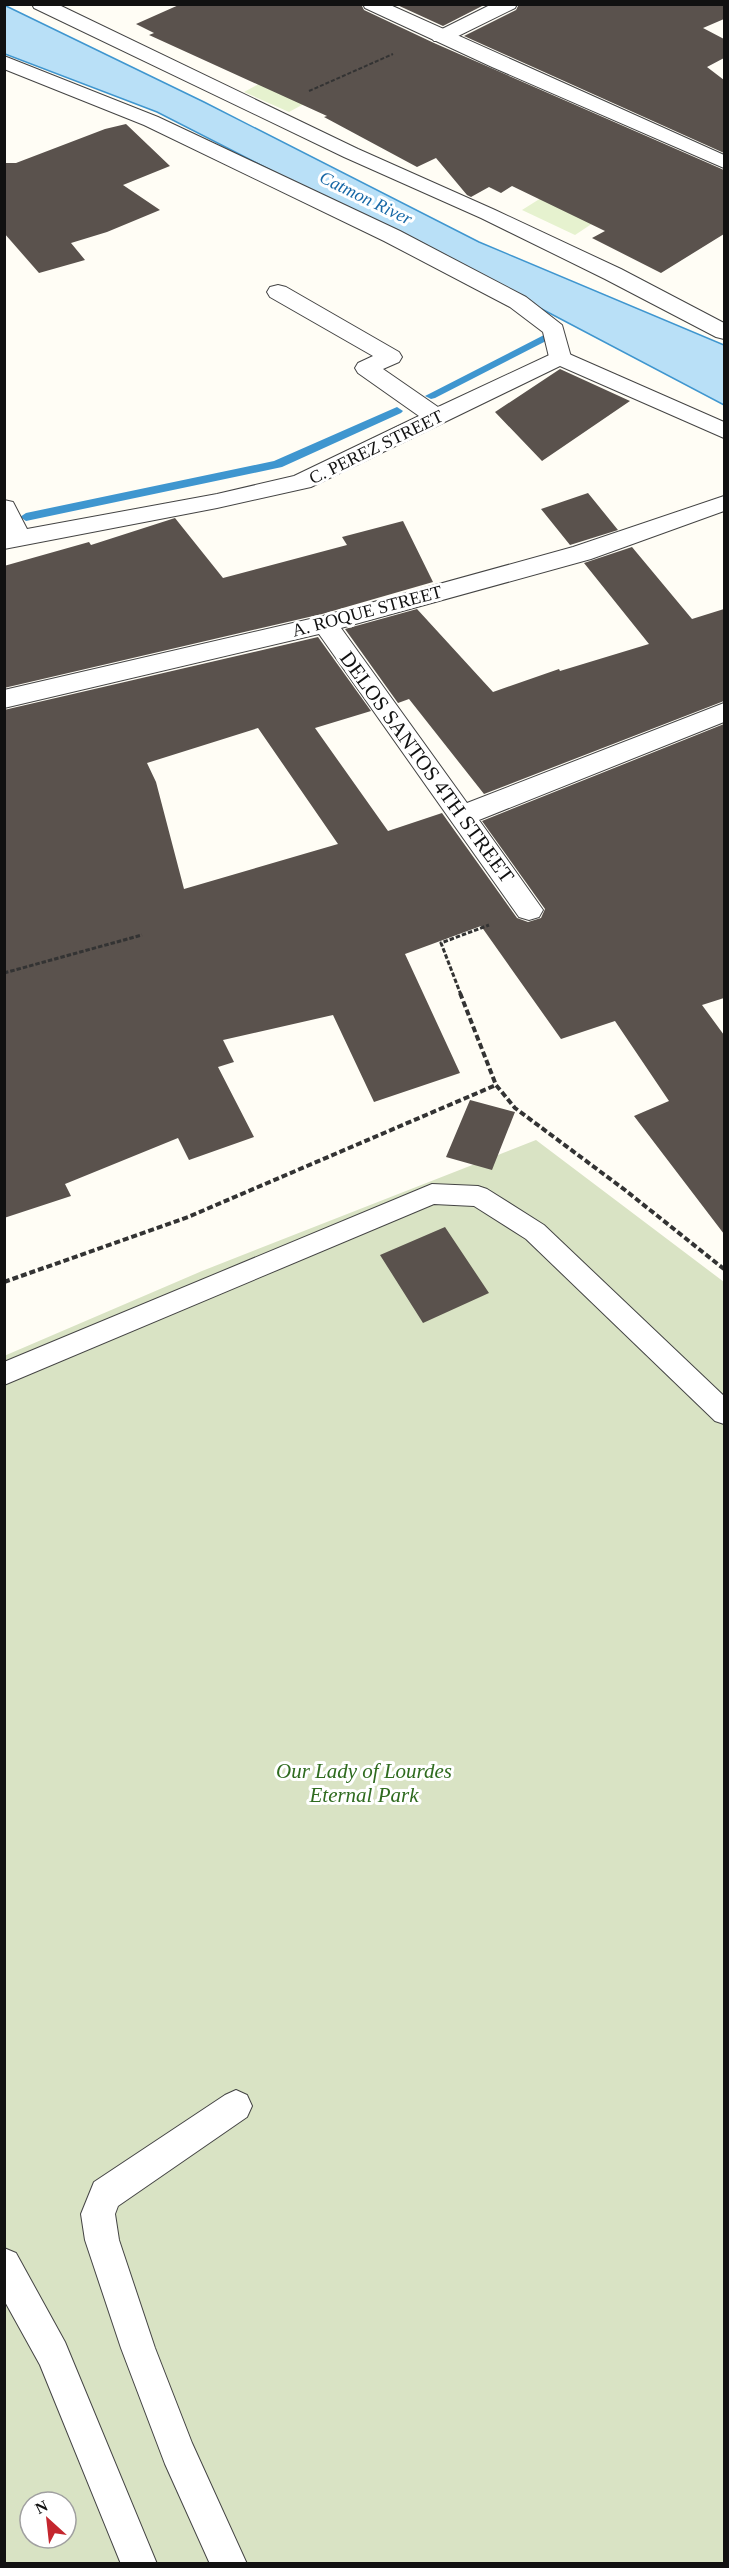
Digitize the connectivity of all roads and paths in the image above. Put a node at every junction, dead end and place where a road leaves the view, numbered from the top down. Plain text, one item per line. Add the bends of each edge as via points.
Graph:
1 (41, 4) edge
2 (372, 4) edge
3 (508, 4) edge
4 (437, 35) junction
5 (4, 62) edge
6 (269, 113) junction
7 (724, 162) edge
8 (278, 292) dead end
9 (724, 332) edge
10 (560, 357) junction
11 (436, 417) junction
12 (724, 431) edge
13 (724, 503) edge
14 (4, 507) edge
15 (12, 539) edge
16 (325, 624) junction
17 (4, 699) edge
18 (724, 712) edge
19 (461, 816) junction
20 (529, 910) joint
21 (142, 935) dead end
22 (4, 973) edge
23 (496, 1086) junction
24 (724, 1269) edge
25 (4, 1282) edge
26 (4, 1374) edge
27 (724, 1413) edge
28 (236, 2106) dead end
29 (4, 2265) edge
30 (139, 2564) edge
31 (229, 2564) edge

1 - 6 street
2 - 4 street
3 - 4 street
4 - 6 path via 328,80
4 - 7 street
5 - 10 street via 152,121 392,236 518,302 554,330
6 - 9 street via 585,260
8 - 11 street via 391,357 366,368
10 - 11 street, C. PEREZ STREET
10 - 12 street
11 - 15 street, C. PEREZ STREET via 302,482
13 - 16 street, A. ROQUE STREET via 582,553
14 - 15 street
16 - 17 street, A. ROQUE STREET
16 - 19 street, DELOS SANTOS 4TH STREET
18 - 19 street
19 - 20 street, DELOS SANTOS 4TH STREET
20 - 23 path via 441,943
21 - 22 path
23 - 24 path via 515,1108
23 - 25 path via 188,1217
26 - 27 lane via 432,1194 478,1196 535,1232
28 - 31 lane via 106,2194 98,2214 102,2240 138,2348 178,2451
29 - 30 lane via 53,2354

